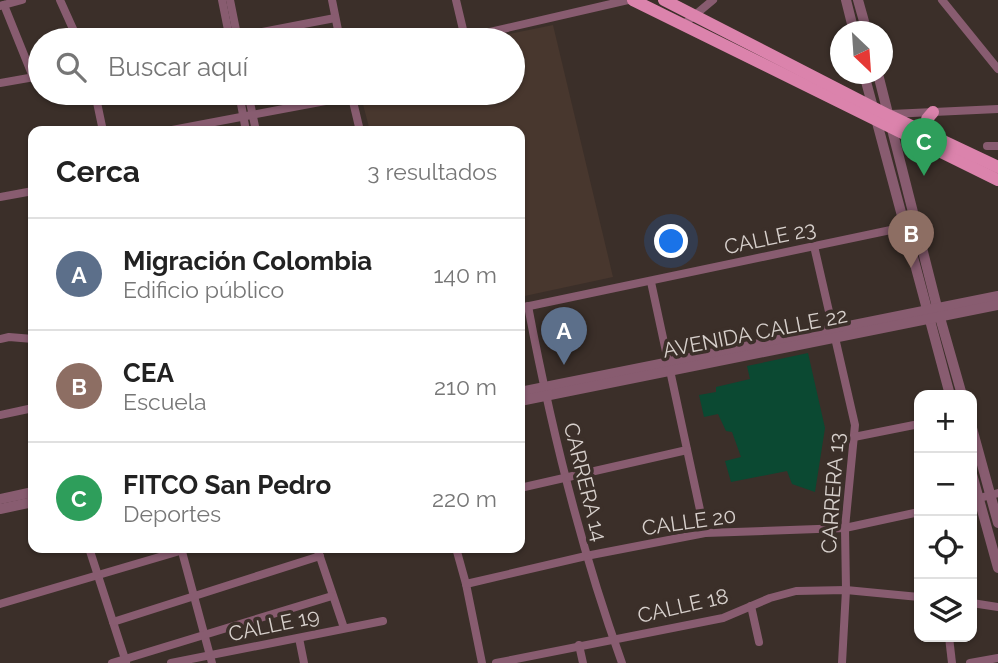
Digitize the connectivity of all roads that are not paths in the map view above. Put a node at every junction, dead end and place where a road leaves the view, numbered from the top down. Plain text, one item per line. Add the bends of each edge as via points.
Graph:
1 (22, 0) edge
2 (60, 0) edge
3 (222, 0) edge
4 (230, 0) edge
5 (332, 0) edge
6 (456, 0) edge
7 (630, 0) edge
8 (664, 0) edge
9 (713, 0) edge
10 (942, 0) edge
11 (859, 1) edge
12 (847, 5) edge
13 (2, 6) edge
14 (693, 15) junction
15 (335, 18) junction
16 (864, 21) edge
17 (683, 25) junction
18 (73, 28) edge
19 (228, 28) edge
20 (231, 28) edge
21 (285, 28) edge
22 (337, 28) edge
23 (463, 28) edge
24 (508, 28) edge
25 (28, 60) edge
26 (998, 69) edge
27 (28, 78) edge
28 (0, 83) edge
29 (866, 84) edge
30 (879, 84) edge
31 (98, 105) edge
32 (241, 105) edge
33 (251, 105) edge
34 (297, 105) edge
35 (353, 105) edge
36 (872, 106) junction
37 (998, 109) edge
38 (933, 112) junction
39 (253, 114) junction
40 (243, 115) junction
41 (882, 118) junction
42 (102, 126) edge
43 (191, 126) edge
44 (245, 126) edge
45 (255, 126) edge
46 (358, 126) edge
47 (891, 129) junction
48 (930, 133) junction
49 (987, 146) dead end
50 (998, 146) edge
51 (998, 167) edge
52 (998, 180) edge
53 (28, 192) edge
54 (0, 197) edge
55 (905, 227) junction
56 (814, 246) junction
57 (651, 282) junction
58 (998, 296) edge
59 (998, 305) edge
60 (525, 307) edge
61 (525, 311) edge
62 (933, 313) junction
63 (833, 333) junction
64 (0, 339) edge
65 (28, 339) edge
66 (669, 366) junction
67 (949, 390) edge
68 (960, 390) edge
69 (525, 392) edge
70 (544, 392) junction
71 (525, 399) edge
72 (28, 409) edge
73 (0, 415) edge
74 (914, 425) edge
75 (854, 437) junction
76 (977, 443) edge
77 (687, 450) junction
78 (564, 478) junction
79 (525, 487) edge
80 (28, 493) edge
81 (994, 494) edge
82 (977, 498) edge
83 (0, 499) edge
84 (28, 503) edge
85 (977, 505) edge
86 (0, 509) edge
87 (914, 513) edge
88 (998, 523) edge
89 (845, 528) junction
90 (705, 533) junction
91 (91, 553) edge
92 (171, 553) edge
93 (186, 553) edge
94 (315, 553) edge
95 (318, 553) edge
96 (457, 553) edge
97 (586, 556) junction
98 (998, 568) edge
99 (98, 574) junction
100 (466, 584) junction
101 (846, 590) junction
102 (193, 596) junction
103 (332, 596) junction
104 (914, 597) edge
105 (0, 604) edge
106 (977, 604) edge
107 (751, 606) junction
108 (998, 607) edge
109 (383, 621) dead end
110 (113, 622) junction
111 (344, 628) junction
112 (205, 636) junction
113 (299, 638) junction
114 (614, 639) junction
115 (759, 642) dead end
116 (950, 642) edge
117 (579, 645) junction
118 (998, 658) edge
119 (212, 660) edge
120 (125, 661) edge
121 (511, 662) edge
122 (112, 663) edge
123 (171, 663) edge
124 (304, 663) edge
125 (482, 663) edge
126 (496, 663) edge
127 (583, 663) edge
128 (622, 663) edge
129 (842, 663) edge
130 (952, 663) edge
131 (970, 663) edge

1 - 13 street
2 - 18 street
3 - 19 street
4 - 20 street
5 - 15 street
6 - 23 street
7 - 17 main road
7 - 24 street
8 - 14 main road
9 - 14 street
10 - 26 street
11 - 12 street
11 - 16 street
13 - 25 street
14 - 17 street
14 - 36 main road
15 - 21 street
15 - 22 street
17 - 41 main road
27 - 28 street
29 - 36 street
30 - 41 street
31 - 42 street
32 - 40 street
33 - 39 street
34 - 39 street
35 - 46 street
36 - 41 main road
37 - 38 street
38 - 41 street
38 - 48 main road via 927,119
39 - 40 street
39 - 45 street
40 - 43 street
40 - 44 street
41 - 47 main road
41 - 48 main road
41 - 55 street
47 - 52 main road
47 - 62 street
48 - 51 main road
49 - 50 street
53 - 54 street
55 - 56 street, CALLE 23
55 - 62 street
56 - 57 street, CALLE 23
56 - 63 street, CARRERA 13
57 - 60 street, CALLE 23
57 - 66 street
58 - 62 street, AVENIDA CALLE 22
59 - 62 street, AVENIDA CALLE 22
61 - 70 street, CARRERA 14
62 - 63 street, AVENIDA CALLE 22
62 - 67 street
62 - 68 street
63 - 66 street, AVENIDA CALLE 22
63 - 75 street, CARRERA 13
64 - 65 street
66 - 70 street, AVENIDA CALLE 22
66 - 77 street
69 - 70 street, AVENIDA CALLE 22
70 - 71 street, AVENIDA CALLE 22
70 - 78 street, CARRERA 14
72 - 73 street
74 - 75 street
75 - 89 street, CARRERA 13
76 - 81 street
77 - 78 street
77 - 90 street
78 - 79 street
78 - 97 street, CARRERA 14
80 - 83 street
81 - 82 street
81 - 88 street
84 - 86 street
85 - 98 street
87 - 89 street, CALLE 20
89 - 90 street, CALLE 20
89 - 101 street, CARRERA 13
90 - 97 street, CALLE 20
91 - 99 street
92 - 99 street
93 - 102 street
94 - 102 street
95 - 103 street
96 - 100 street
97 - 100 street, CALLE 20
97 - 114 street, CARRERA 14
99 - 105 street
99 - 110 street
100 - 125 street
101 - 104 street, CALLE 18
101 - 107 street, CALLE 18 via 796,592
101 - 129 street, CARRERA 13
102 - 110 street
102 - 112 street
103 - 111 street
103 - 112 street
106 - 108 street
107 - 114 street, CALLE 18 via 723,618
107 - 115 street
109 - 111 street, CALLE 19
110 - 120 street
111 - 113 street, CALLE 19
112 - 119 street
112 - 120 street
113 - 119 street, CALLE 19
113 - 124 street
114 - 117 street, CALLE 18
114 - 128 street, CARRERA 14
116 - 130 street
117 - 121 street, CALLE 18
117 - 127 street
118 - 131 street
119 - 123 street, CALLE 19
120 - 122 street
121 - 126 street, CALLE 18

